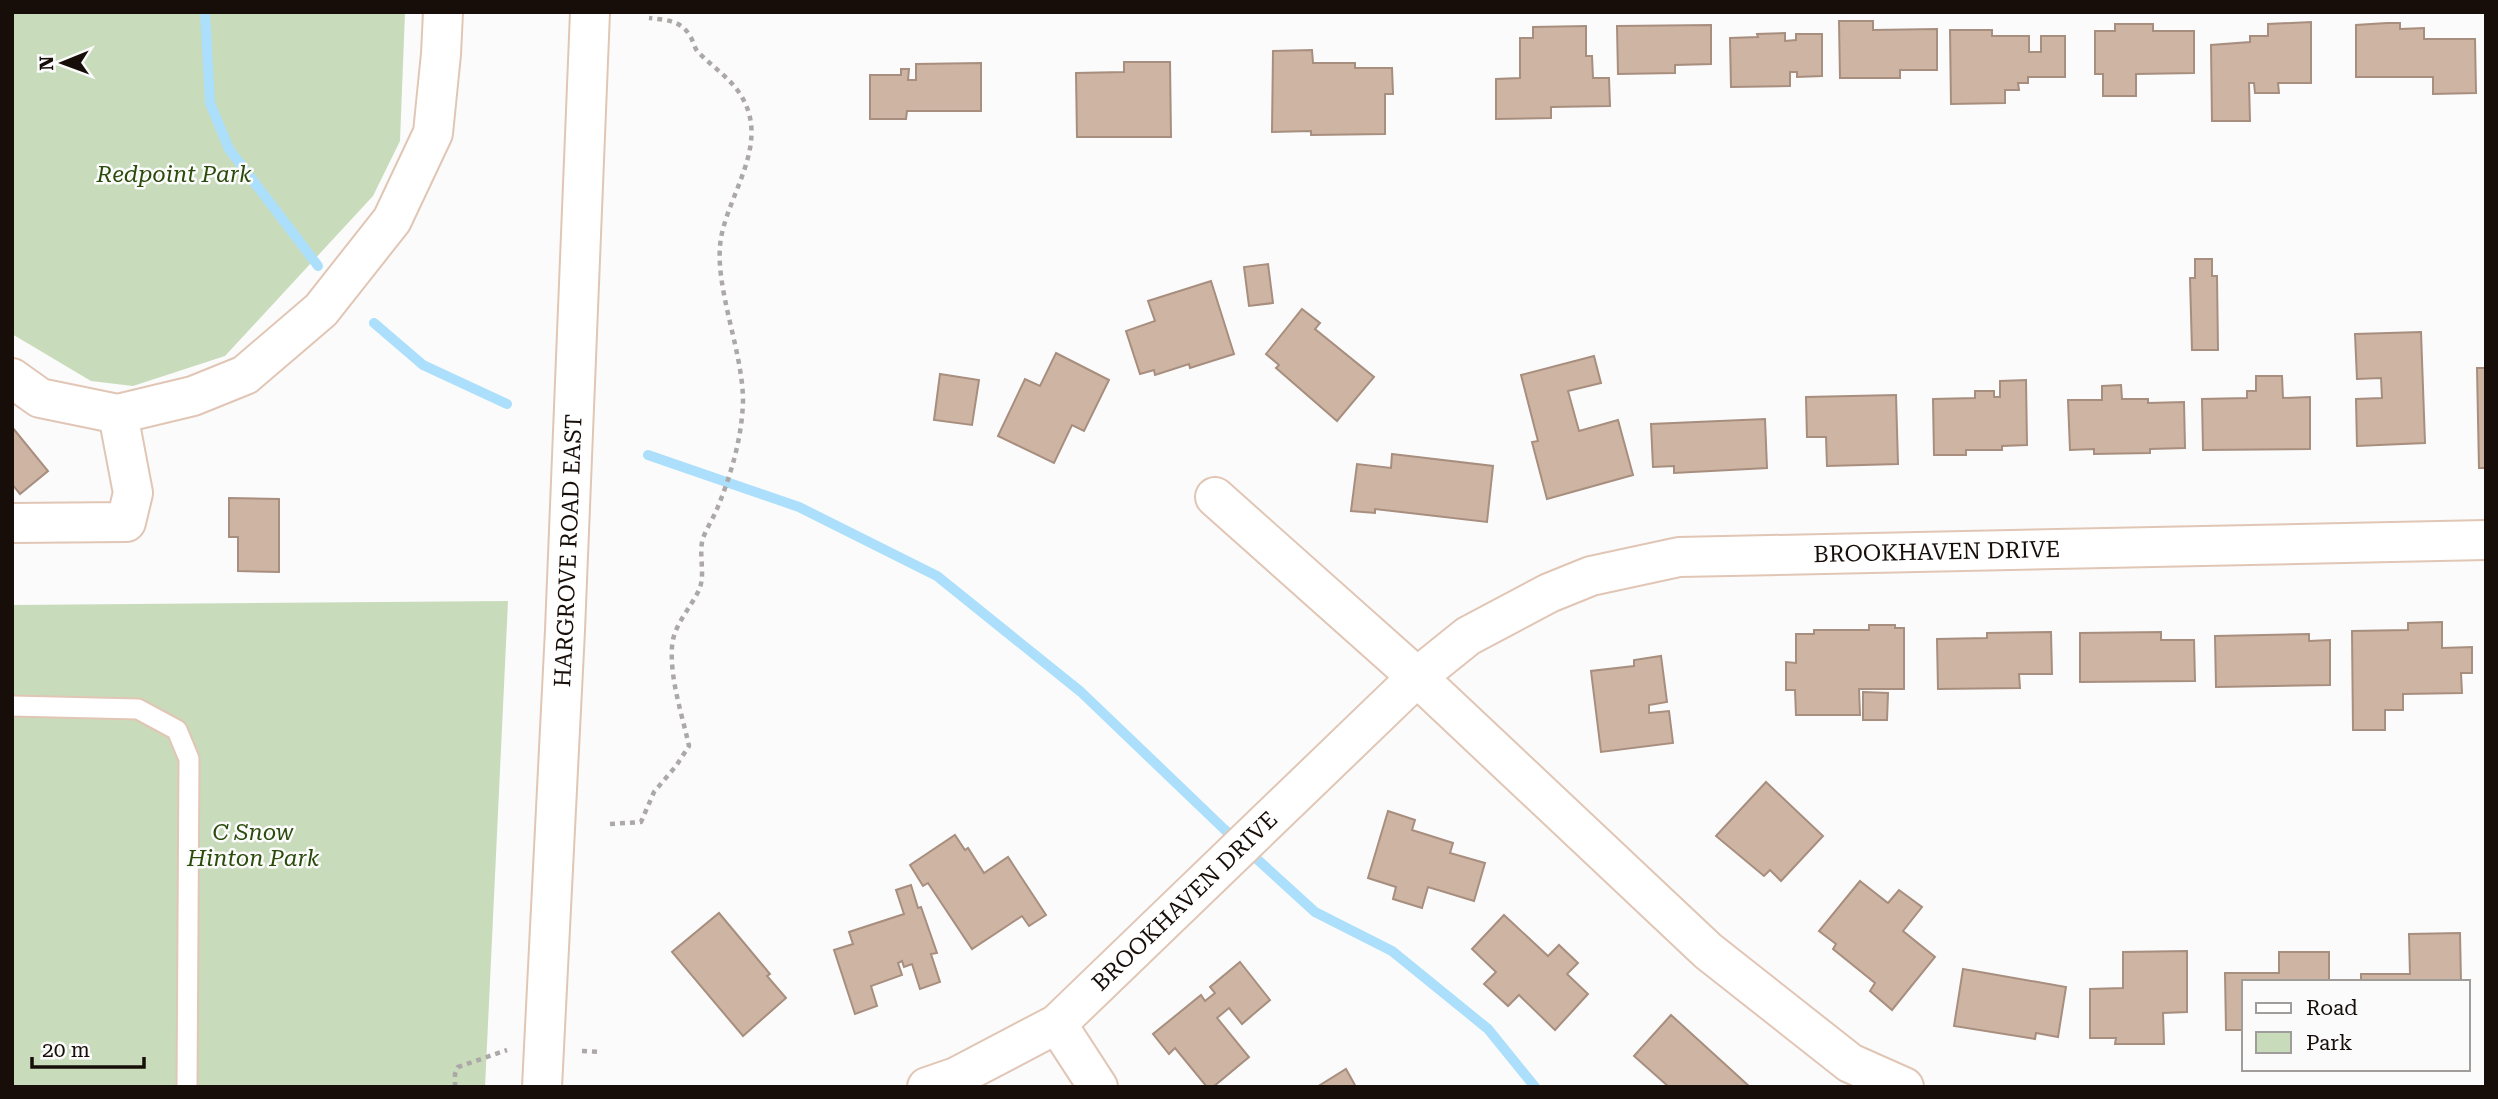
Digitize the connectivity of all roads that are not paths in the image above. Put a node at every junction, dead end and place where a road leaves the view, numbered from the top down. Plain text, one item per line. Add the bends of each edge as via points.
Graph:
1 (443, 12) edge
2 (590, 12) edge
3 (12, 378) edge
4 (118, 414) junction
5 (1215, 497) dead end
6 (12, 523) edge
7 (2486, 540) edge
8 (1417, 677) junction
9 (12, 706) edge
10 (1058, 1024) junction
11 (187, 1087) edge
12 (542, 1087) edge
13 (927, 1087) edge
14 (1098, 1087) edge
15 (1904, 1087) edge

1 - 4 street via 433,133 392,220 321,310 246,375 193,396
2 - 12 street, HARGROVE ROAD EAST
3 - 4 street via 40,398
4 - 6 street via 133,493 126,522
5 - 8 street
7 - 8 street, BROOKHAVEN DRIVE via 1679,557 1591,576 1549,593 1468,636
8 - 10 street, BROOKHAVEN DRIVE
8 - 15 street via 1708,951 1850,1063
9 - 11 lane via 138,709 177,730 188,759
10 - 13 street, BROOKHAVEN DRIVE via 957,1077
10 - 14 street

